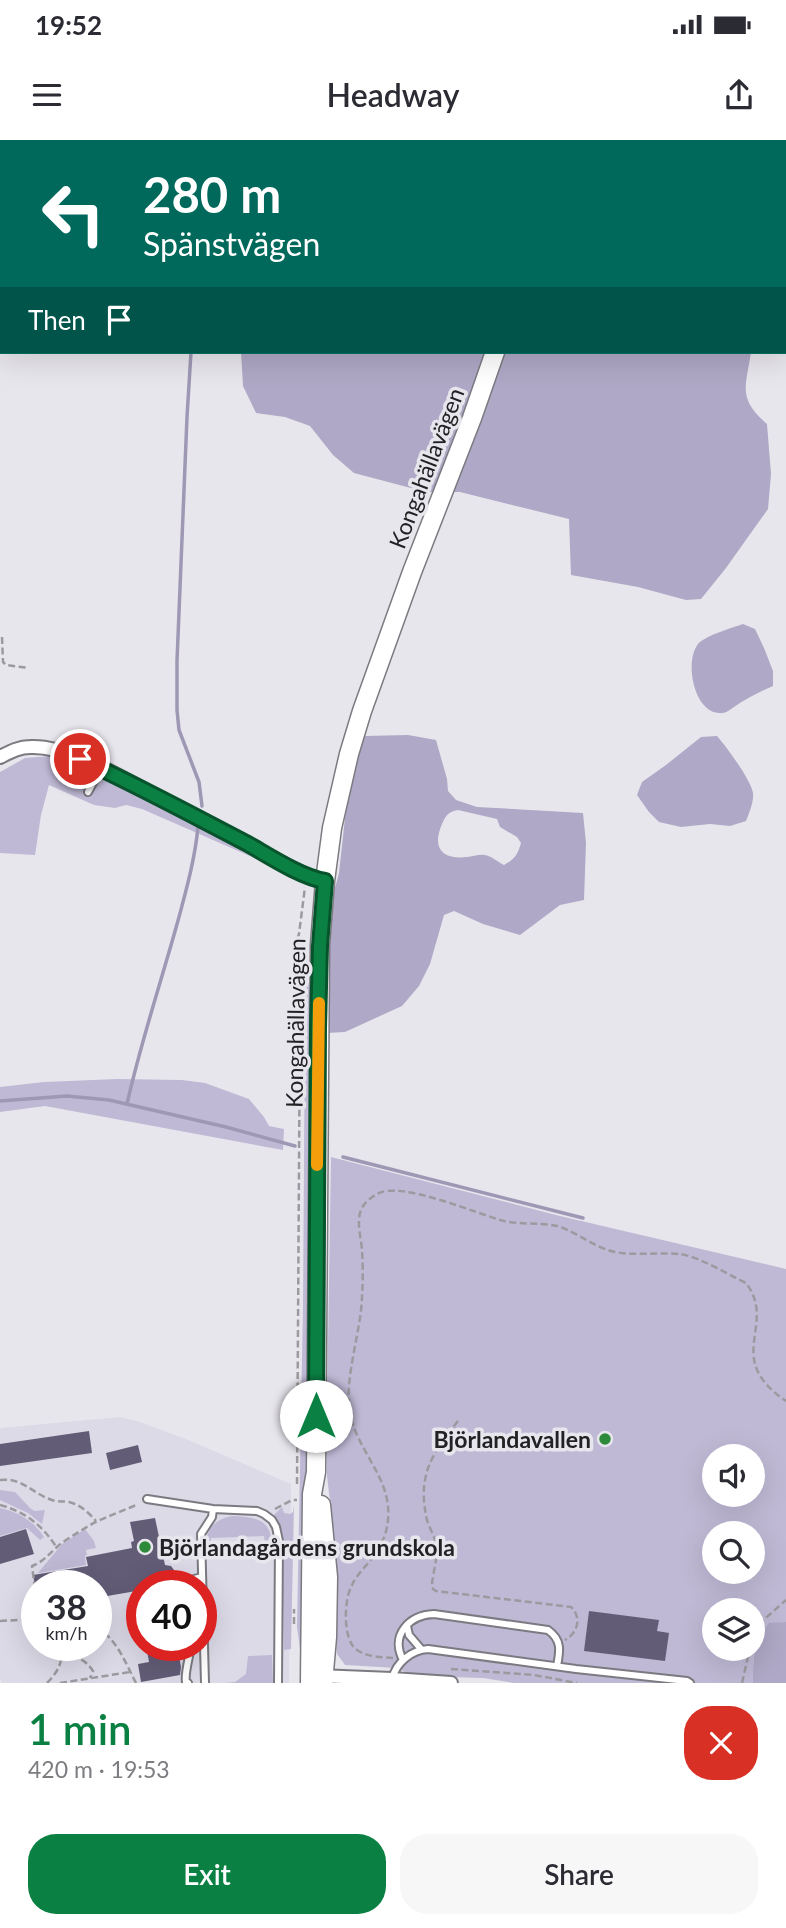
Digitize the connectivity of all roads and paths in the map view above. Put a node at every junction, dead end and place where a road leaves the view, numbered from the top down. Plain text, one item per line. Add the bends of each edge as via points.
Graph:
1 (494, 354) edge
2 (2, 637) dead end
3 (29, 668) dead end
4 (0, 757) edge
5 (101, 768) junction
6 (88, 792) dead end
7 (307, 875) junction
8 (325, 881) junction
9 (294, 949) junction
10 (304, 950) dead end
11 (786, 1401) edge
12 (458, 1421) dead end
13 (0, 1480) edge
14 (297, 1486) dead end
15 (147, 1499) joint
16 (297, 1500) dead end
17 (0, 1505) edge
18 (213, 1509) junction
19 (268, 1517) junction
20 (96, 1521) junction
21 (57, 1548) junction
22 (33, 1570) edge
23 (202, 1570) edge
24 (786, 1600) edge
25 (294, 1607) dead end
26 (765, 1619) edge
27 (21, 1620) edge
28 (0, 1621) edge
29 (407, 1626) junction
30 (294, 1631) dead end
31 (112, 1641) edge
32 (559, 1641) junction
33 (421, 1649) junction
34 (404, 1660) junction
35 (61, 1661) edge
36 (83, 1661) edge
37 (190, 1661) edge
38 (204, 1661) edge
39 (747, 1661) edge
40 (557, 1666) junction
41 (440, 1669) dead end
42 (130, 1672) junction
43 (90, 1678) junction
44 (392, 1679) junction
45 (317, 1680) edge
46 (47, 1683) edge
47 (60, 1683) edge
48 (136, 1683) edge
49 (188, 1683) edge
50 (205, 1683) edge
51 (278, 1683) edge
52 (451, 1683) edge
53 (578, 1683) edge
54 (690, 1683) edge
55 (742, 1683) edge

1 - 8 street, Kongahällavägen via 362,711 337,804
2 - 3 path via 3,662
4 - 5 street via 22,748 48,748
5 - 6 lane
5 - 7 street
7 - 8 street
7 - 9 path
8 - 45 street, Kongahällavägen via 318,1028 316,1472 328,1577 327,1637
9 - 10 path
9 - 14 path via 300,1008
11 - 34 path via 770,1390 754,1367 756,1303 746,1283 689,1255 613,1252 555,1226 507,1222 421,1195 380,1192 359,1215 361,1319 349,1398 351,1418 386,1494 388,1523 377,1551 350,1588 347,1625 349,1639 358,1651
12 - 32 path via 430,1464 423,1486 436,1546 433,1589 571,1607 578,1618 575,1633
13 - 20 path via 21,1482 52,1500 70,1502
15 - 18 lane
15 - 20 path
16 - 19 path via 276,1508
17 - 21 path via 35,1521
18 - 19 lane via 257,1511
18 - 23 lane via 201,1534
19 - 51 lane via 279,1541
20 - 21 path
21 - 22 path
24 - 26 path
25 - 30 path
27 - 28 path
29 - 32 lane via 417,1616 434,1614 542,1628
29 - 33 lane
29 - 34 lane via 399,1642
31 - 42 path
32 - 40 lane
33 - 34 lane
33 - 40 lane
34 - 44 lane
35 - 46 path
36 - 43 path via 93,1671
37 - 49 lane via 184,1678
38 - 50 lane
39 - 55 path
40 - 54 lane
41 - 53 path via 534,1675
42 - 43 path
42 - 48 path
43 - 47 path
44 - 45 street
44 - 52 street

